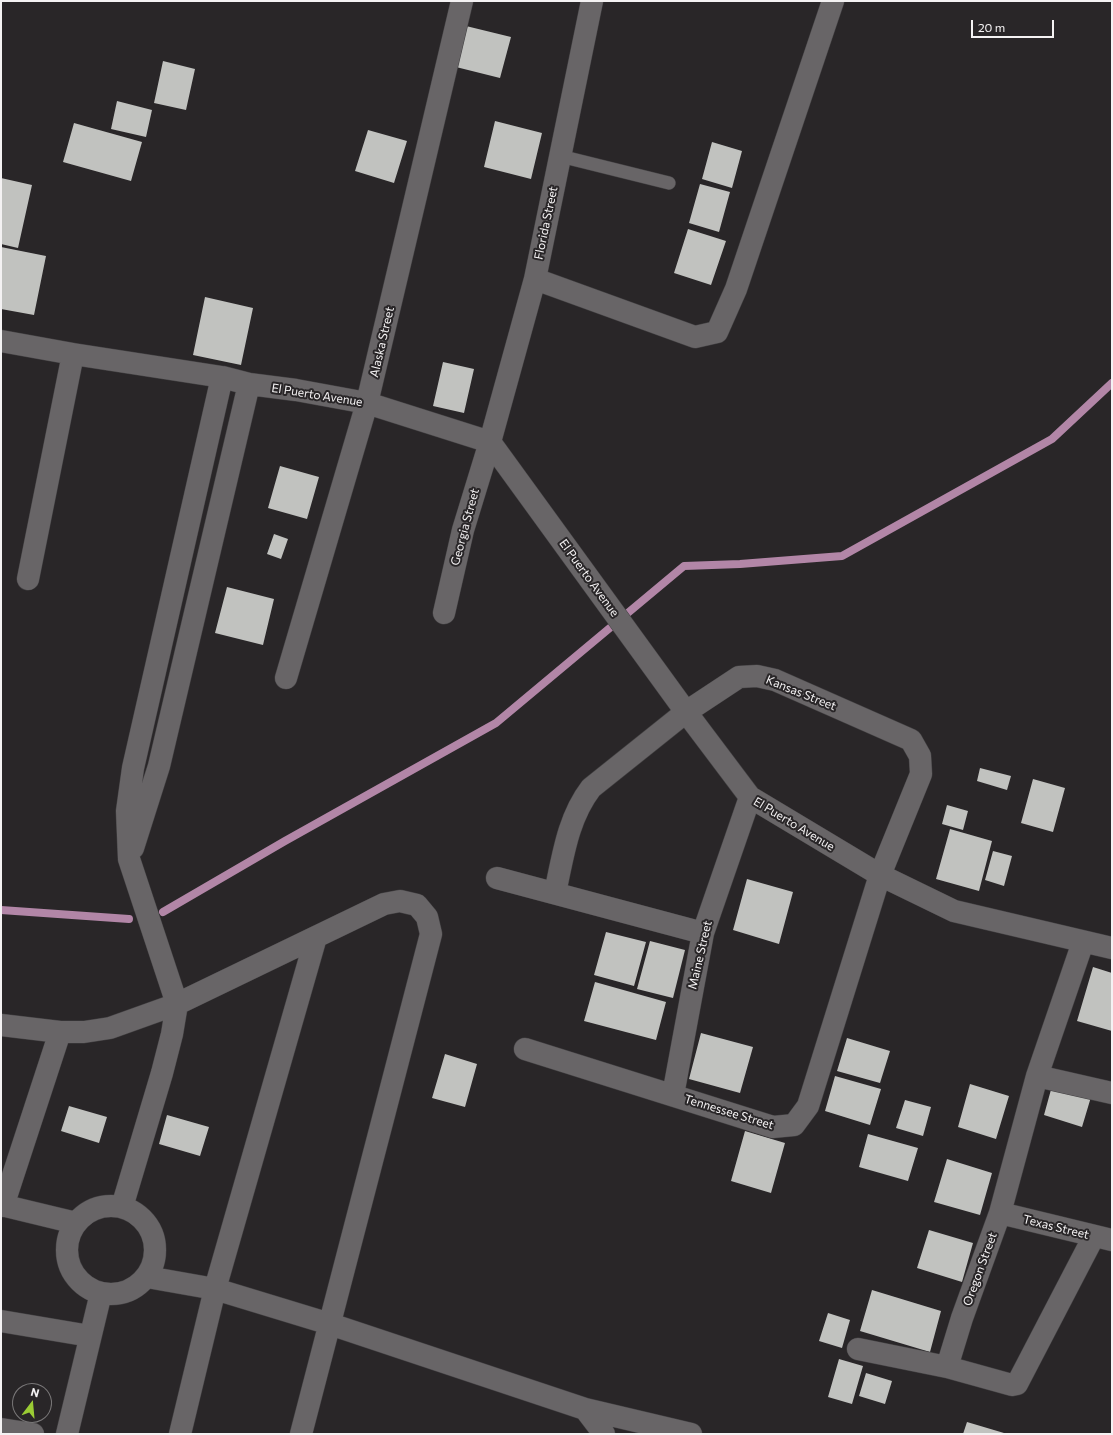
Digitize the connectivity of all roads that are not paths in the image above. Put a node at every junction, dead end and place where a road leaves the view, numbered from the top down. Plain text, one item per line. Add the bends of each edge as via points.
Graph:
1 (462, 1) edge
2 (592, 1) edge
3 (833, 1) edge
4 (560, 156) junction
5 (668, 183) dead end
6 (535, 279) junction
7 (1, 341) edge
8 (73, 354) junction
9 (222, 377) junction
10 (249, 384) junction
11 (368, 403) junction
12 (490, 442) junction
13 (28, 579) dead end
14 (444, 613) dead end
15 (286, 678) dead end
16 (686, 712) junction
17 (750, 797) junction
18 (129, 859) junction
19 (880, 875) junction
20 (497, 878) dead end
21 (555, 892) junction
22 (703, 933) junction
23 (316, 937) junction
24 (1083, 942) junction
25 (1112, 948) edge
26 (177, 1004) junction
27 (1, 1025) edge
28 (60, 1032) junction
29 (525, 1049) dead end
30 (1037, 1076) junction
31 (1112, 1093) edge
32 (672, 1095) junction
33 (2, 1205) edge
34 (122, 1207) junction
35 (1000, 1213) junction
36 (76, 1223) junction
37 (1103, 1238) edge
38 (147, 1277) junction
39 (215, 1289) junction
40 (100, 1293) junction
41 (1, 1321) edge
42 (330, 1324) junction
43 (90, 1336) junction
44 (858, 1349) dead end
45 (947, 1367) junction
46 (585, 1409) junction
47 (1, 1429) edge
48 (33, 1434) edge
49 (67, 1434) edge
50 (180, 1434) edge
51 (301, 1434) edge
52 (604, 1434) edge
53 (691, 1434) edge

1 - 11 street, Alaska Street
2 - 4 street, Florida Street
3 - 6 street via 736,289 716,332 695,337
4 - 5 lane
4 - 6 street, Florida Street
6 - 12 street, Florida Street
7 - 8 street, El Puerto Avenue
8 - 9 street, El Puerto Avenue
8 - 13 street
9 - 10 street, El Puerto Avenue
9 - 18 street via 133,768 126,811
10 - 11 street, El Puerto Avenue
10 - 18 street via 160,766
11 - 12 street, El Puerto Avenue
11 - 15 street, Alaska Street
12 - 14 street, Georgia Street via 463,530
12 - 16 street, El Puerto Avenue
16 - 17 street, El Puerto Avenue
16 - 19 street, Kansas Street via 739,677 757,676 775,680 911,740 920,756 921,774
16 - 21 street, Kansas Street via 591,788 583,798 570,830
17 - 19 street, El Puerto Avenue
17 - 22 street, Maine Street
18 - 26 street
19 - 24 street, El Puerto Avenue via 954,911
19 - 32 street, Tennessee Street via 808,1106 794,1125 773,1127
20 - 21 street
21 - 22 street
22 - 32 street, Maine Street
23 - 26 street
23 - 39 street
23 - 42 street via 384,904 400,901 417,906 427,917 431,934
24 - 25 street, El Puerto Avenue
24 - 30 street, Oregon Street
26 - 28 street via 110,1028
26 - 34 street via 162,1072
27 - 28 street
28 - 33 street
29 - 32 street, Tennessee Street
30 - 31 street
30 - 35 street, Oregon Street
33 - 36 street
34 - 36 street via 105,1206 89,1212
34 - 38 street via 138,1214 150,1228 155,1244 155,1261
35 - 37 street, Texas Street
35 - 45 street, Oregon Street
36 - 40 street via 68,1239 67,1256 73,1273 84,1285
37 - 45 street via 1017,1384 1012,1385
38 - 39 street
38 - 40 street via 134,1288 118,1294
39 - 42 street
39 - 50 street
40 - 43 street
41 - 43 street
42 - 46 street
42 - 51 street
43 - 49 street
44 - 45 street
46 - 52 street
46 - 53 street
47 - 48 street

